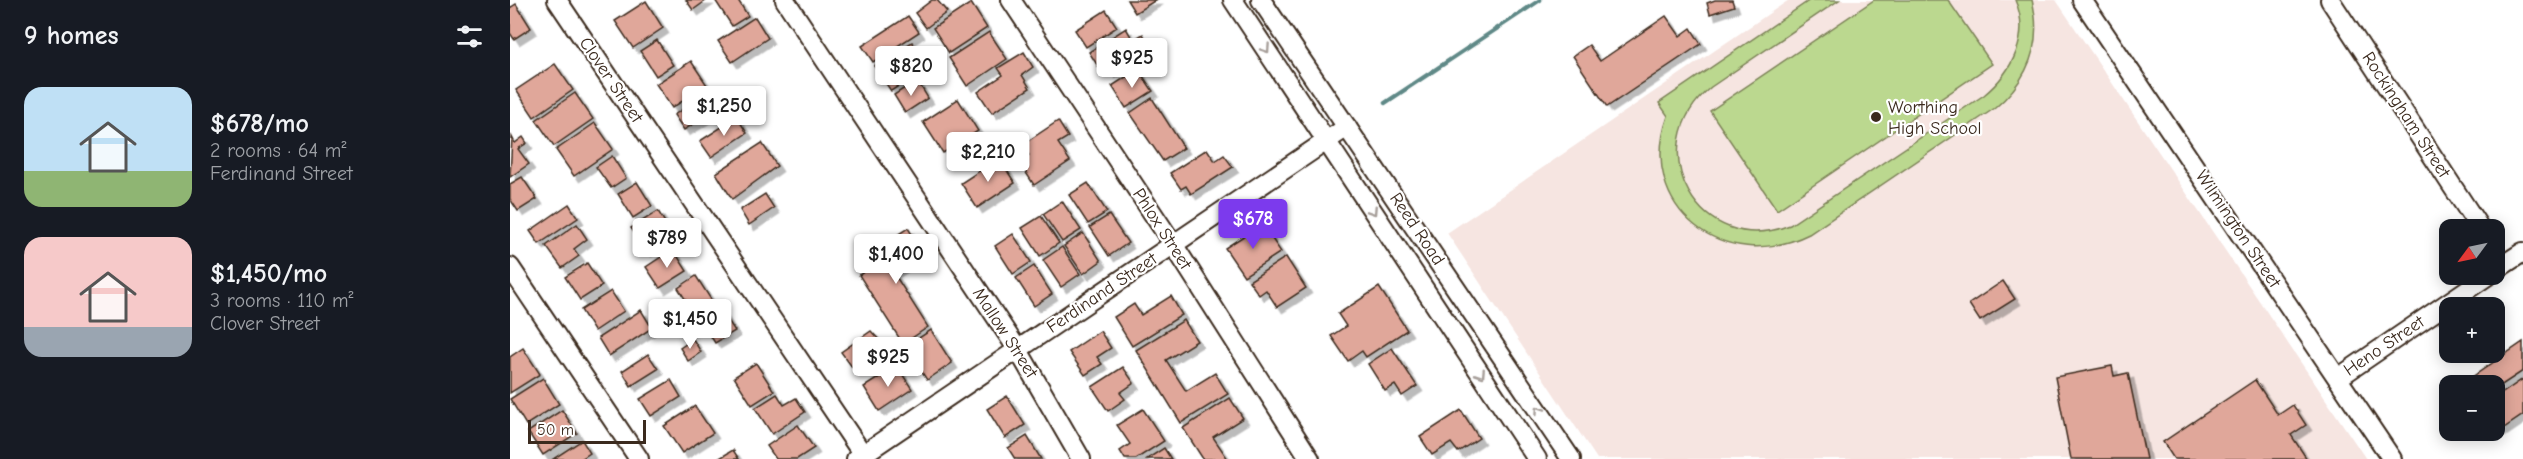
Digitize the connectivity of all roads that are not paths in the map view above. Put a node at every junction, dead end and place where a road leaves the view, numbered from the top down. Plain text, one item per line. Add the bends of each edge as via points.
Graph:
1 (557, 0) edge
2 (785, 0) edge
3 (1011, 0) edge
4 (1233, 0) edge
5 (1261, 0) edge
6 (2082, 0) edge
7 (2330, 0) edge
8 (1347, 127) junction
9 (1327, 141) junction
10 (2474, 219) edge
11 (1173, 244) junction
12 (2523, 252) edge
13 (2505, 261) edge
14 (510, 267) edge
15 (2468, 285) edge
16 (1018, 350) junction
17 (2338, 378) junction
18 (861, 457) edge
19 (639, 459) edge
20 (1081, 459) edge
21 (1310, 459) edge
22 (1537, 459) edge
23 (1571, 459) edge
24 (2392, 459) edge

1 - 18 street, Clover Street
2 - 16 street, Mallow Street
3 - 11 street, Phlox Street
4 -> 9 street, Reed Road
5 - 8 street, Reed Road
6 - 17 street, Wilmington Street
7 - 10 street, Rockingham Street
8 - 9 street, Ferdinand Street
23 -> 8 street, Reed Road
9 - 11 street, Ferdinand Street
9 -> 22 street, Reed Road
11 - 16 street, Ferdinand Street
11 - 21 street, Phlox Street
12 - 13 street, Heno Street
14 - 19 street
15 - 17 street, Heno Street
16 - 18 street, Ferdinand Street
16 - 20 street, Mallow Street
17 - 24 street, Wilmington Street

